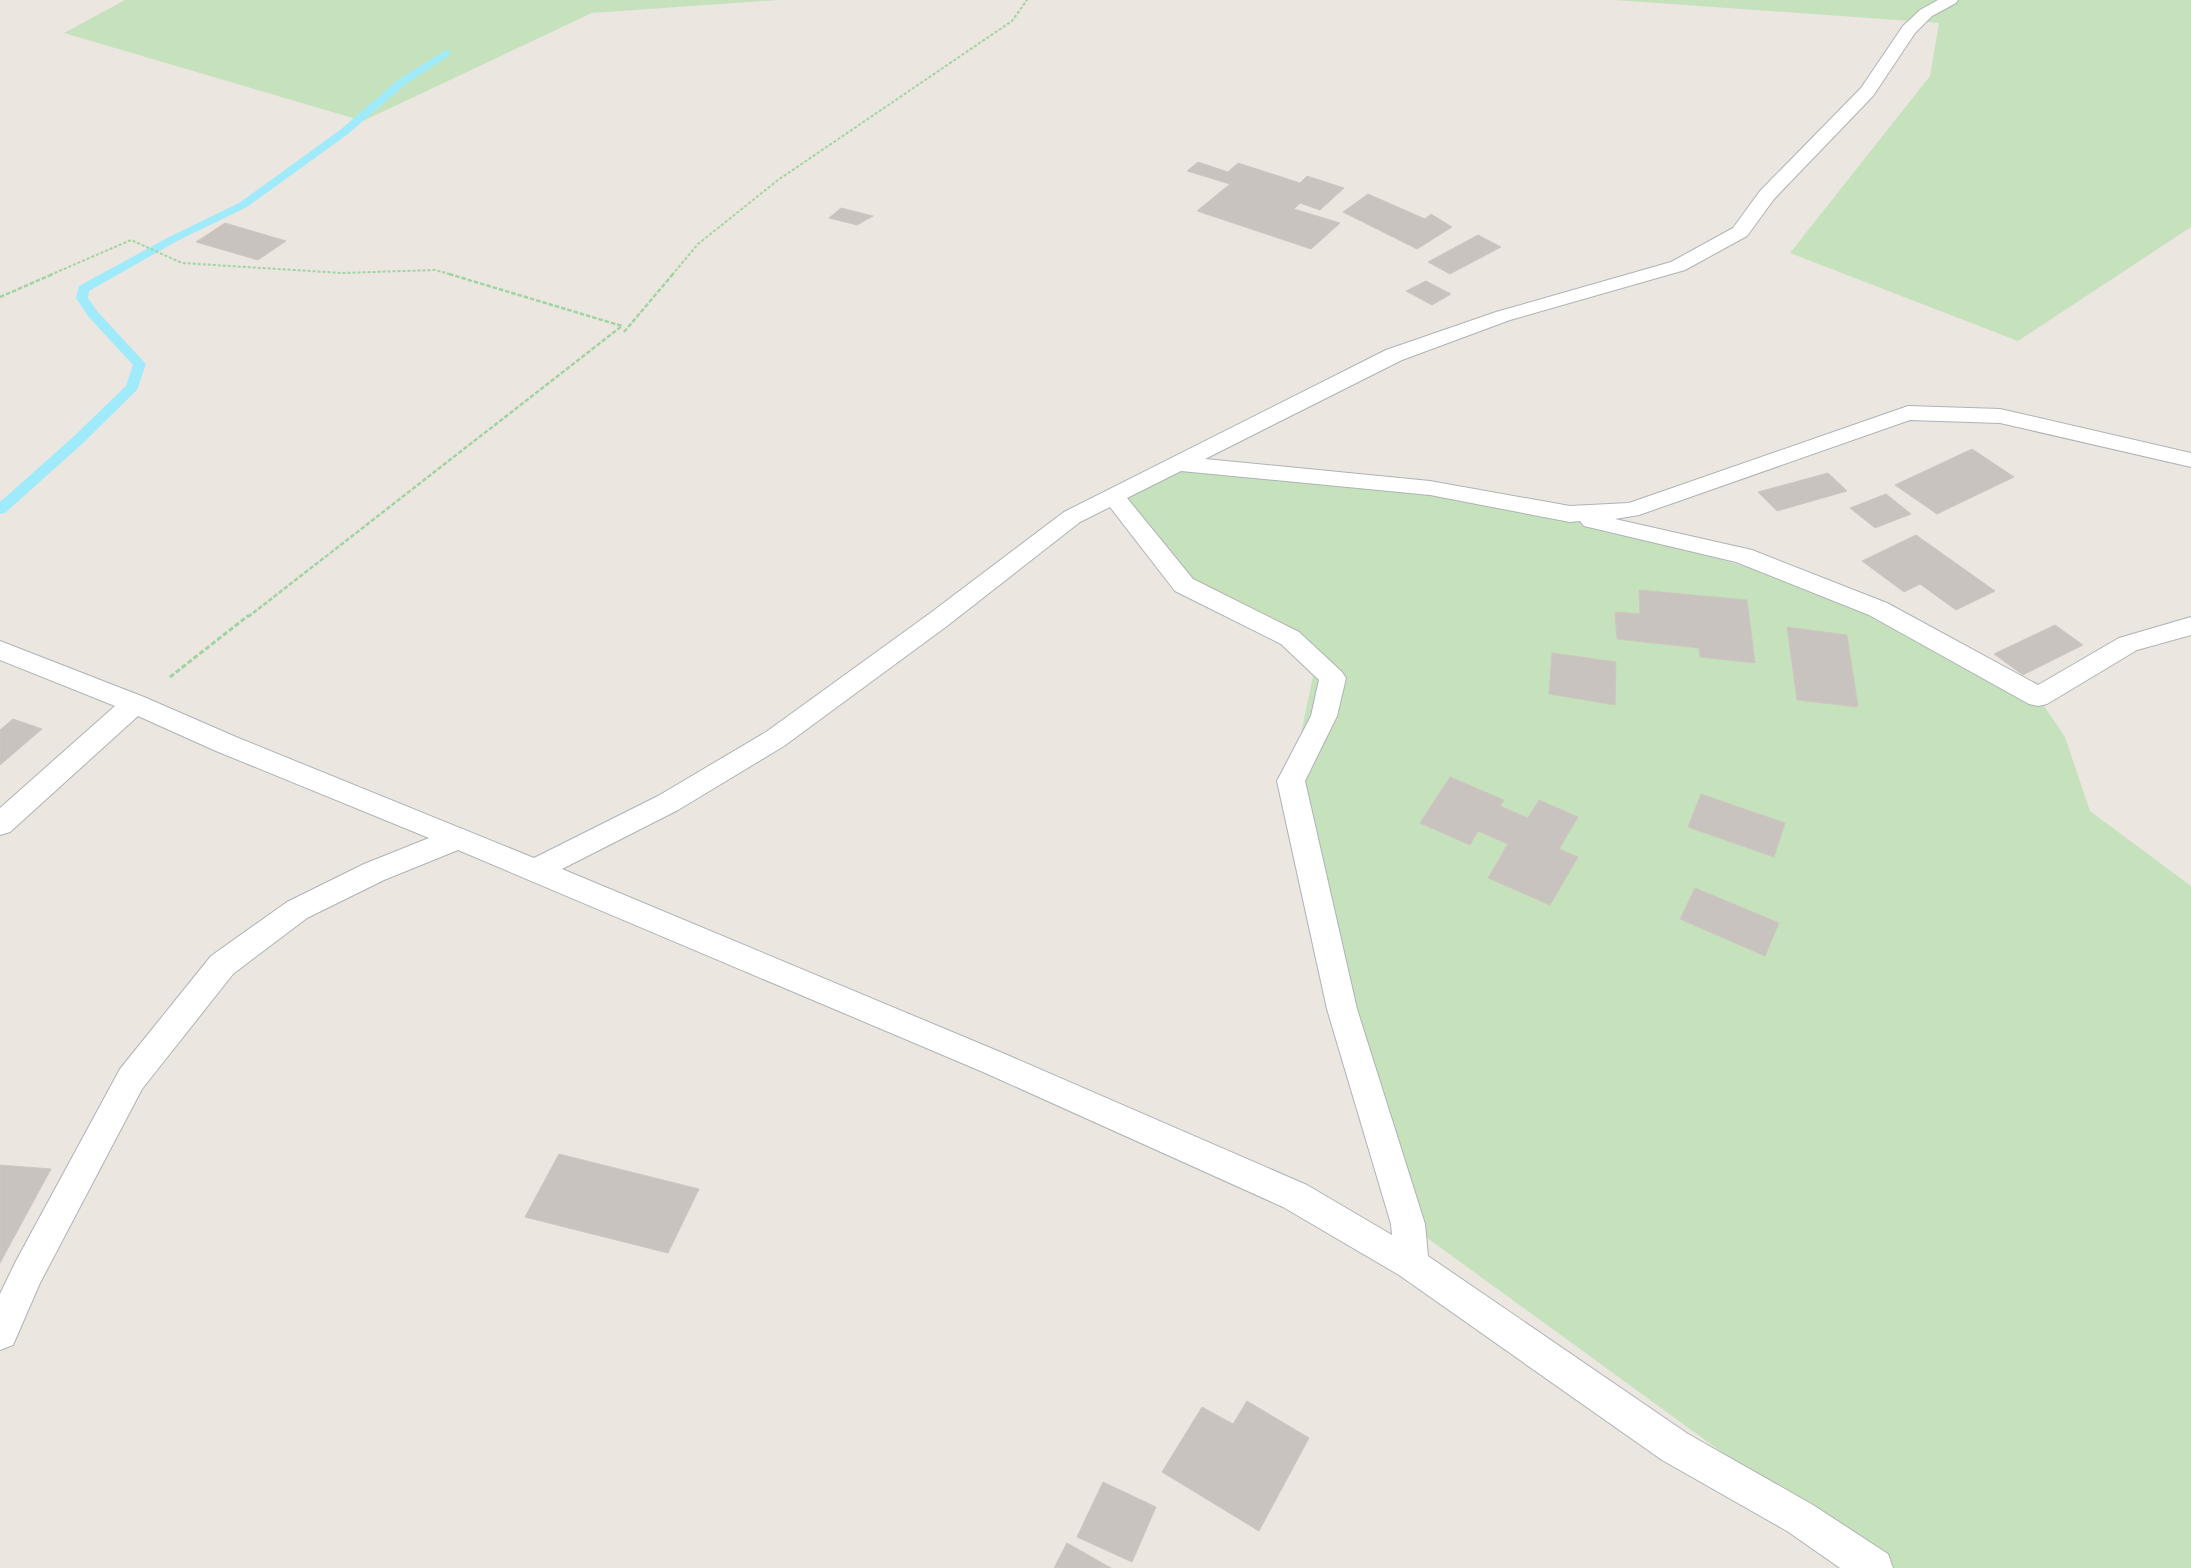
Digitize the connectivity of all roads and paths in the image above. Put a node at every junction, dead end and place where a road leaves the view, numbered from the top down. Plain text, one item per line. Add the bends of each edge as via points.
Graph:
1 (1027, 0) edge
2 (1950, 0) edge
3 (0, 297) edge
4 (624, 332) dead end
5 (2191, 460) edge
6 (1178, 464) junction
7 (1113, 496) junction
8 (1550, 511) junction
9 (2191, 626) edge
10 (0, 650) edge
11 (136, 704) junction
12 (0, 824) edge
13 (457, 839) junction
14 (535, 870) junction
15 (1410, 1264) junction
16 (0, 1333) edge
17 (1874, 1568) edge

1 - 4 path via 1012,20 778,180 698,244
2 - 6 street via 1926,13 1909,30 1867,92 1768,196 1740,232 1678,266 1504,316 1394,355
3 - 11 path via 131,240 182,263 342,273 434,270 622,326
5 - 8 street via 2000,416 1908,413 1631,510 1570,514
6 - 7 street
6 - 8 street via 1430,488
7 - 14 street via 1072,517 776,740 668,803
7 - 15 street via 1184,585 1290,638 1333,678 1324,716 1291,781 1342,1009 1408,1224
8 - 9 street via 1752,560 1878,609 2038,697 2128,644
10 - 11 street
11 - 12 street
11 - 13 street
13 - 14 street
13 - 16 street via 374,872 296,910 222,965 131,1079 28,1272
14 - 15 street via 994,1063 1286,1192
15 - 17 street via 1675,1447 1800,1518

